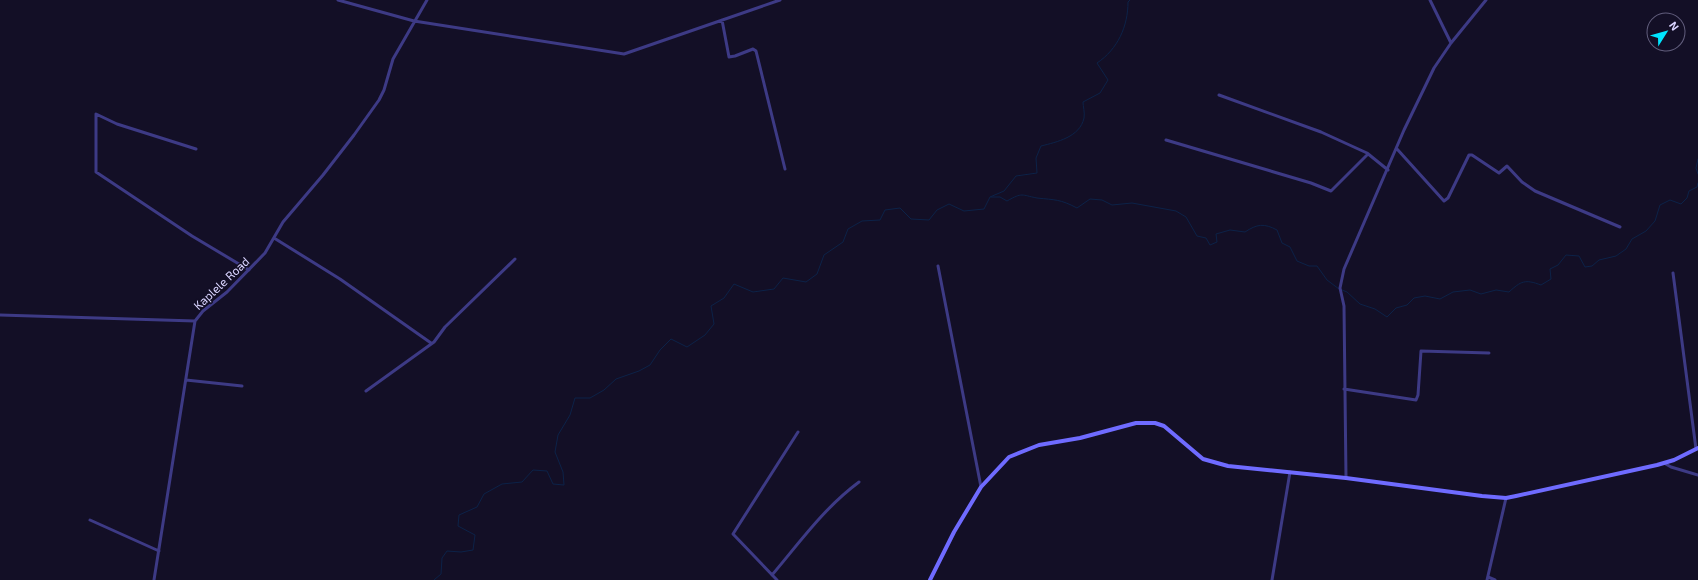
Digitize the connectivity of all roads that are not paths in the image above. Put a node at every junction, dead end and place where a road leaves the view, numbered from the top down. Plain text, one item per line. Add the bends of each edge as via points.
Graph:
1 (338, 0) edge
2 (427, 0) edge
3 (780, 0) edge
4 (1430, 0) edge
5 (1486, 0) edge
6 (722, 20) junction
7 (414, 21) junction
8 (1451, 43) junction
9 (1219, 95) dead end
10 (1166, 140) dead end
11 (196, 149) dead end
12 (1396, 149) junction
13 (1368, 154) junction
14 (785, 169) dead end
15 (1388, 170) junction
16 (1620, 227) dead end
17 (274, 238) junction
18 (515, 259) dead end
19 (938, 266) dead end
20 (249, 270) junction
21 (1673, 273) dead end
22 (0, 316) edge
23 (195, 321) junction
24 (431, 343) junction
25 (1489, 353) dead end
26 (186, 380) junction
27 (242, 386) dead end
28 (1344, 389) junction
29 (366, 391) dead end
30 (798, 432) dead end
31 (1697, 448) edge
32 (1664, 463) junction
33 (1290, 472) junction
34 (1698, 475) edge
35 (1346, 478) junction
36 (859, 482) dead end
37 (981, 487) junction
38 (1506, 498) junction
39 (90, 520) dead end
40 (159, 551) junction
41 (772, 575) junction
42 (1488, 579) edge
43 (154, 580) edge
44 (777, 580) edge
45 (930, 580) edge
46 (1272, 580) edge
47 (1496, 580) edge

1 - 7 street
2 - 7 street, Kaplele Road
3 - 6 street
4 - 8 street
5 - 8 street
6 - 7 street via 624,54
6 - 14 street via 729,57 756,50
7 - 17 street, Kaplele Road via 393,59 379,100 323,175 283,222
8 - 12 street via 1434,68
9 - 13 street via 1321,132
10 - 13 street via 1331,191
11 - 20 street via 117,124 96,114 96,172 192,236
12 - 15 street
12 - 16 street via 1444,201 1448,198 1468,157 1472,155 1499,173 1507,166 1535,191
13 - 15 street
15 - 28 street via 1341,280 1344,306
17 - 20 street, Kaplele Road via 265,253
17 - 24 street
18 - 24 street
19 - 37 street
20 - 23 street, Kaplele Road
21 - 31 street
22 - 23 street
23 - 26 street, Kaplele Road
24 - 29 street
25 - 28 street via 1421,351 1416,400
26 - 27 street
26 - 40 street, Kaplele Road
28 - 35 street
30 - 41 street via 734,533
31 - 32 street
32 - 34 street
32 - 38 street
33 - 35 street
33 - 37 street via 1216,464 1194,453 1164,426 1155,423 1136,423 1080,438 1040,445 1016,454 1002,464
33 - 46 street
35 - 38 street via 1440,492
36 - 41 street via 821,515
37 - 45 street via 954,532
38 - 42 street
39 - 40 street
40 - 43 street, Kaplele Road
41 - 44 street
42 - 47 street

